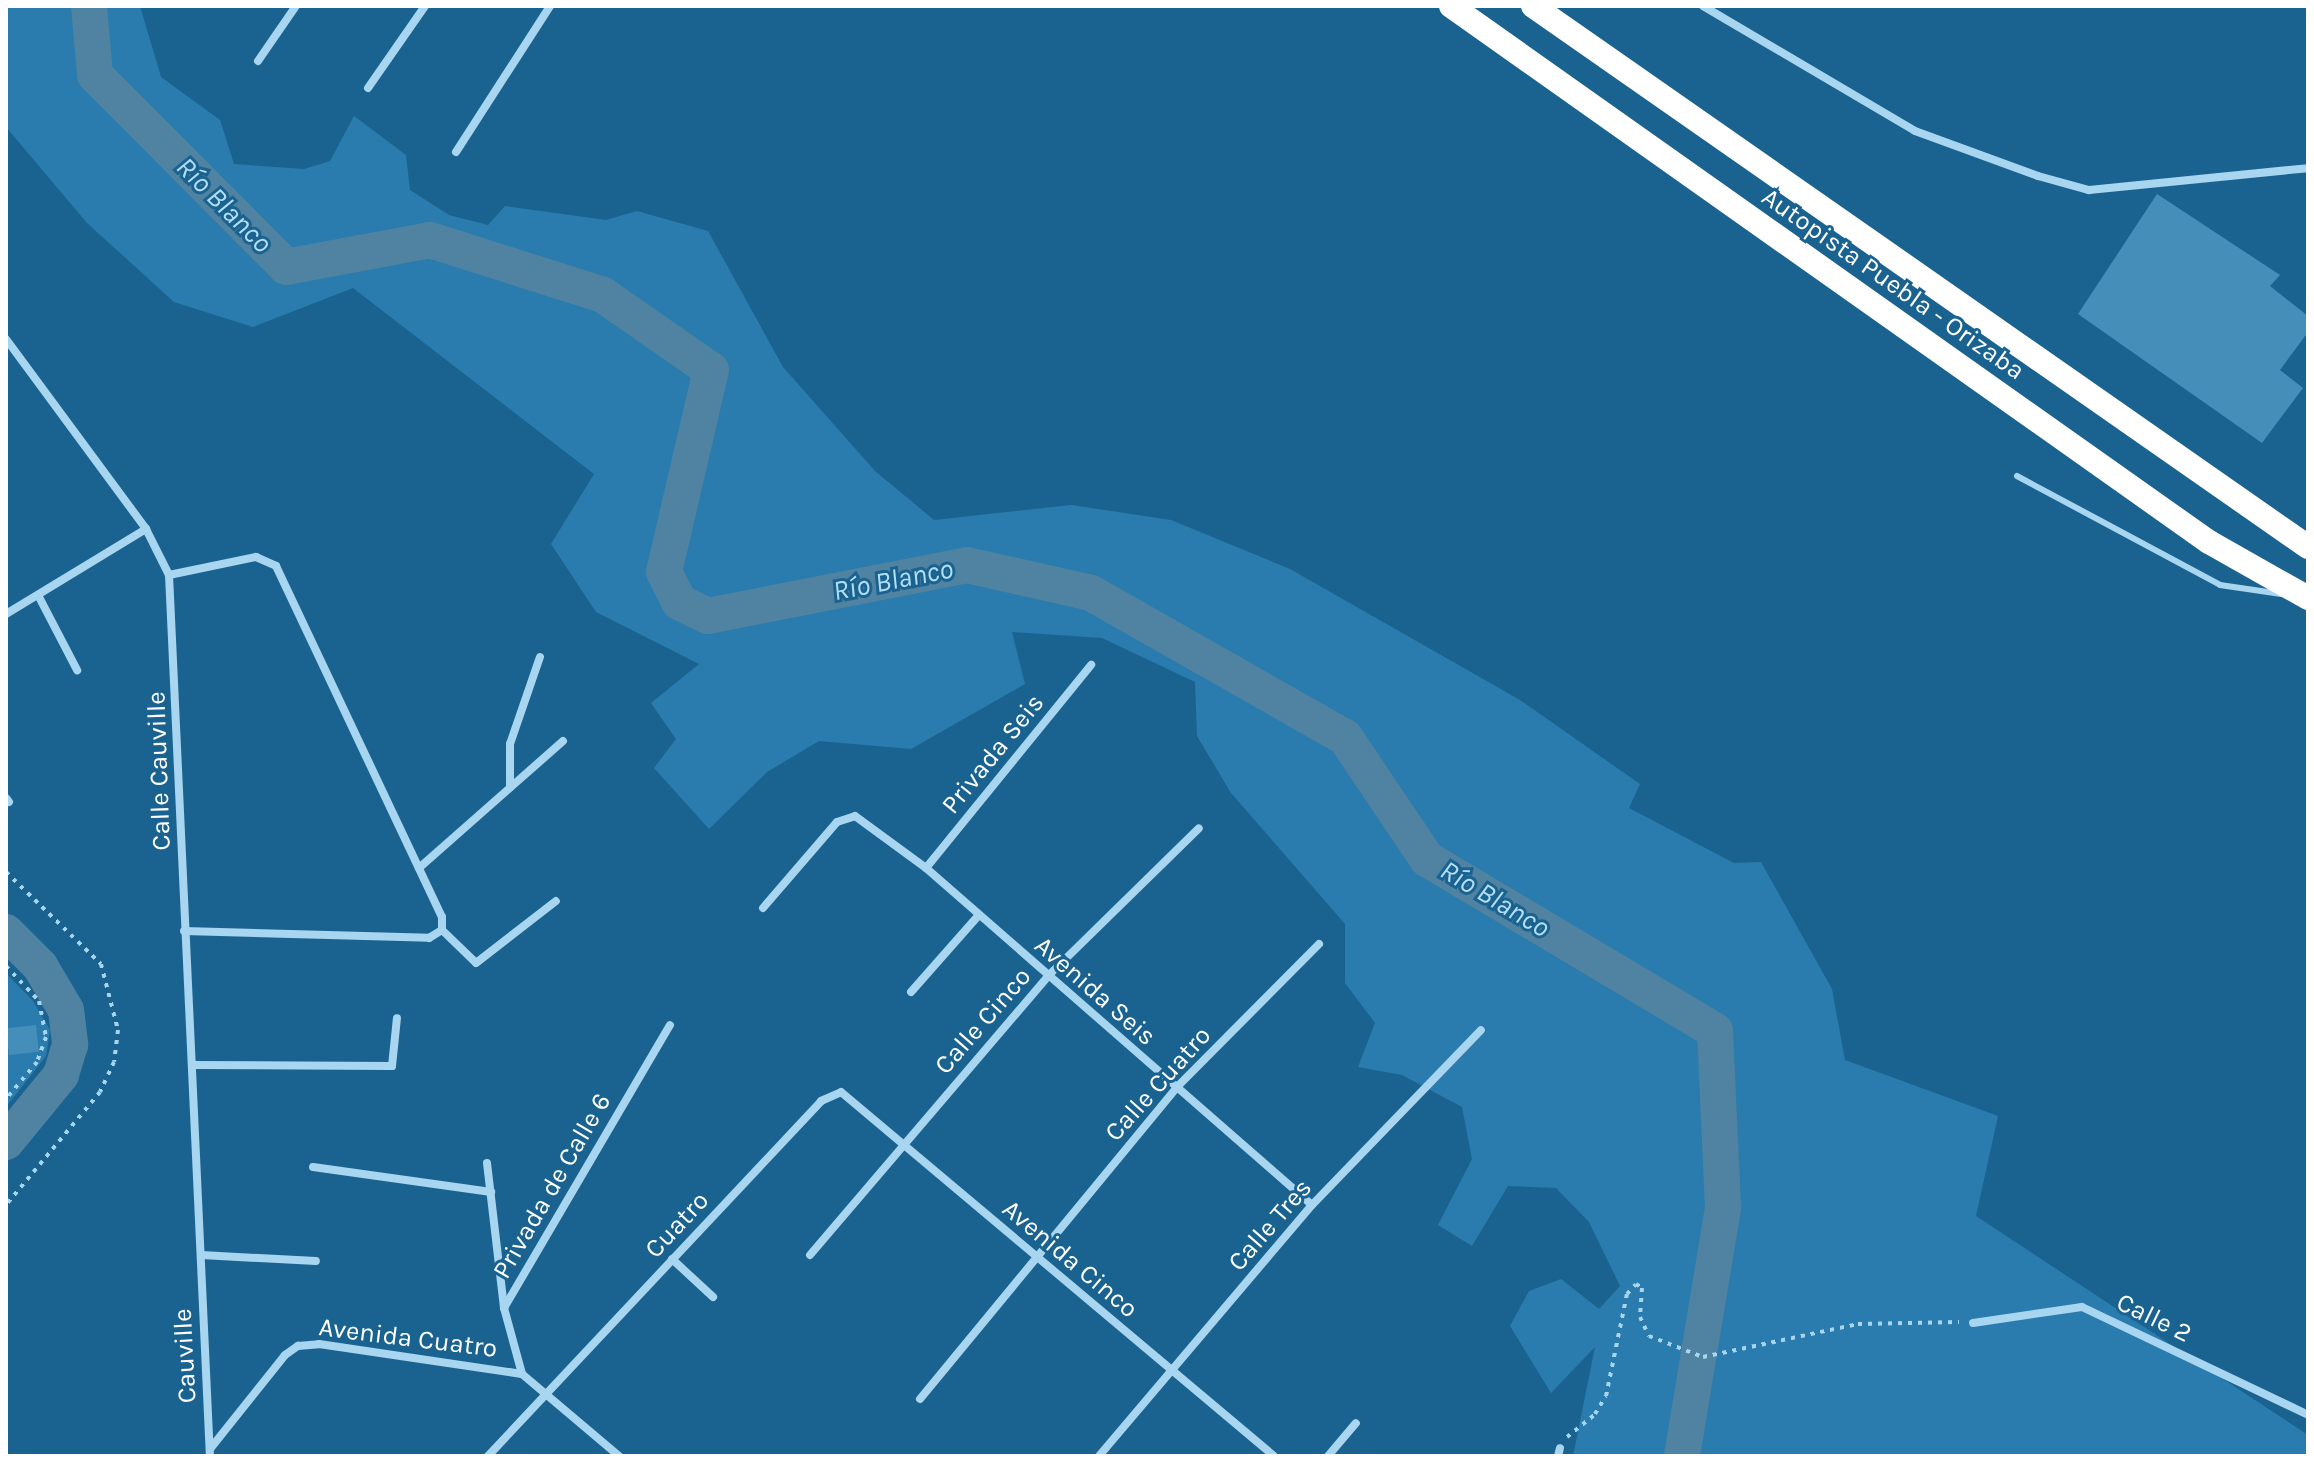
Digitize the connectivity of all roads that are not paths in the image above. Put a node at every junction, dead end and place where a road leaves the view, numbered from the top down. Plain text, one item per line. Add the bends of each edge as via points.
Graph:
1 (296, 6) edge
2 (425, 6) edge
3 (550, 6) edge
4 (1451, 6) edge
5 (1533, 6) edge
6 (1703, 6) edge
7 (258, 61) dead end
8 (368, 88) dead end
9 (456, 152) dead end
10 (2308, 168) edge
11 (6, 339) edge
12 (2017, 476) dead end
13 (146, 529) junction
14 (2308, 547) edge
15 (169, 575) junction
16 (38, 595) junction
17 (2308, 598) edge
18 (6, 614) edge
19 (540, 657) dead end
20 (1091, 665) dead end
21 (77, 670) dead end
22 (563, 741) dead end
23 (510, 787) junction
24 (1199, 828) dead end
25 (419, 868) junction
26 (926, 868) junction
27 (556, 901) dead end
28 (763, 908) dead end
29 (978, 916) junction
30 (442, 930) junction
31 (184, 931) junction
32 (1319, 944) dead end
33 (1048, 976) junction
34 (911, 992) dead end
35 (397, 1018) dead end
36 (670, 1025) dead end
37 (1481, 1030) dead end
38 (192, 1065) junction
39 (1176, 1088) junction
40 (841, 1092) joint
41 (903, 1143) junction
42 (487, 1163) dead end
43 (313, 1167) dead end
44 (491, 1192) junction
45 (1312, 1205) junction
46 (201, 1255) junction
47 (810, 1255) dead end
48 (1036, 1258) junction
49 (672, 1259) junction
50 (316, 1261) dead end
51 (713, 1297) dead end
52 (504, 1308) junction
53 (1973, 1323) road end
54 (1172, 1370) junction
55 (522, 1374) junction
56 (547, 1393) junction
57 (920, 1399) dead end
58 (2308, 1415) edge
59 (1356, 1423) dead end
60 (210, 1453) edge
61 (488, 1456) edge
62 (619, 1456) edge
63 (1099, 1456) edge
64 (1274, 1456) edge
65 (1328, 1456) edge

1 - 7 street
2 - 8 street
3 - 9 street
4 - 17 highway, Autopista Puebla - Orizaba via 2209,542
5 - 14 highway, Autopista Puebla - Orizaba
6 - 10 street via 1915,131 2051,180 2089,190
11 - 13 street, Calle Cauville
12 - 17 lane via 2220,585
13 - 15 street, Calle Cauville
13 - 16 street
15 - 25 street via 256,557 269,561
15 - 31 street, Calle Cauville
16 - 18 street
16 - 21 street
19 - 23 street via 510,744
20 - 26 street, Privada Seis
22 - 23 street
23 - 25 street
24 - 33 street, Calle Cinco
25 - 30 street
26 - 28 street, Avenida Seis via 846,815
26 - 29 street, Avenida Seis
27 - 30 street via 476,963
29 - 33 street, Avenida Seis
29 - 34 street
30 - 31 street via 429,938
31 - 38 street, Calle Cauville
32 - 39 street, Calle Cuatro
33 - 39 street, Avenida Seis
33 - 41 street, Calle Cinco
35 - 38 street via 392,1066
36 - 52 street, Privada de Calle 6
37 - 45 street, Calle Tres
38 - 46 street, Calle Cauville
39 - 45 street, Avenida Seis
39 - 48 street, Calle Cuatro
40 - 41 street, Avenida Cinco
40 - 49 street, Cuatro via 821,1101
41 - 47 street, Calle Cinco
41 - 48 street, Avenida Cinco
42 - 44 street
43 - 44 street
44 - 52 street
45 - 54 street, Calle Tres
46 - 50 street
46 - 60 street, Cauville
48 - 54 street, Avenida Cinco
48 - 57 street, Calle Cuatro
49 - 51 street
49 - 56 street, Cuatro
52 - 55 street, Privada de Calle 6
53 - 58 street, Calle 2 via 2082,1307
54 - 63 street, Calle Tres
54 - 64 street, Avenida Cinco
55 - 56 street, Avenida Cuatro
55 - 60 street, Avenida Cuatro via 453,1360 298,1346
56 - 61 street
56 - 62 street, Avenida Cuatro
59 - 65 street

